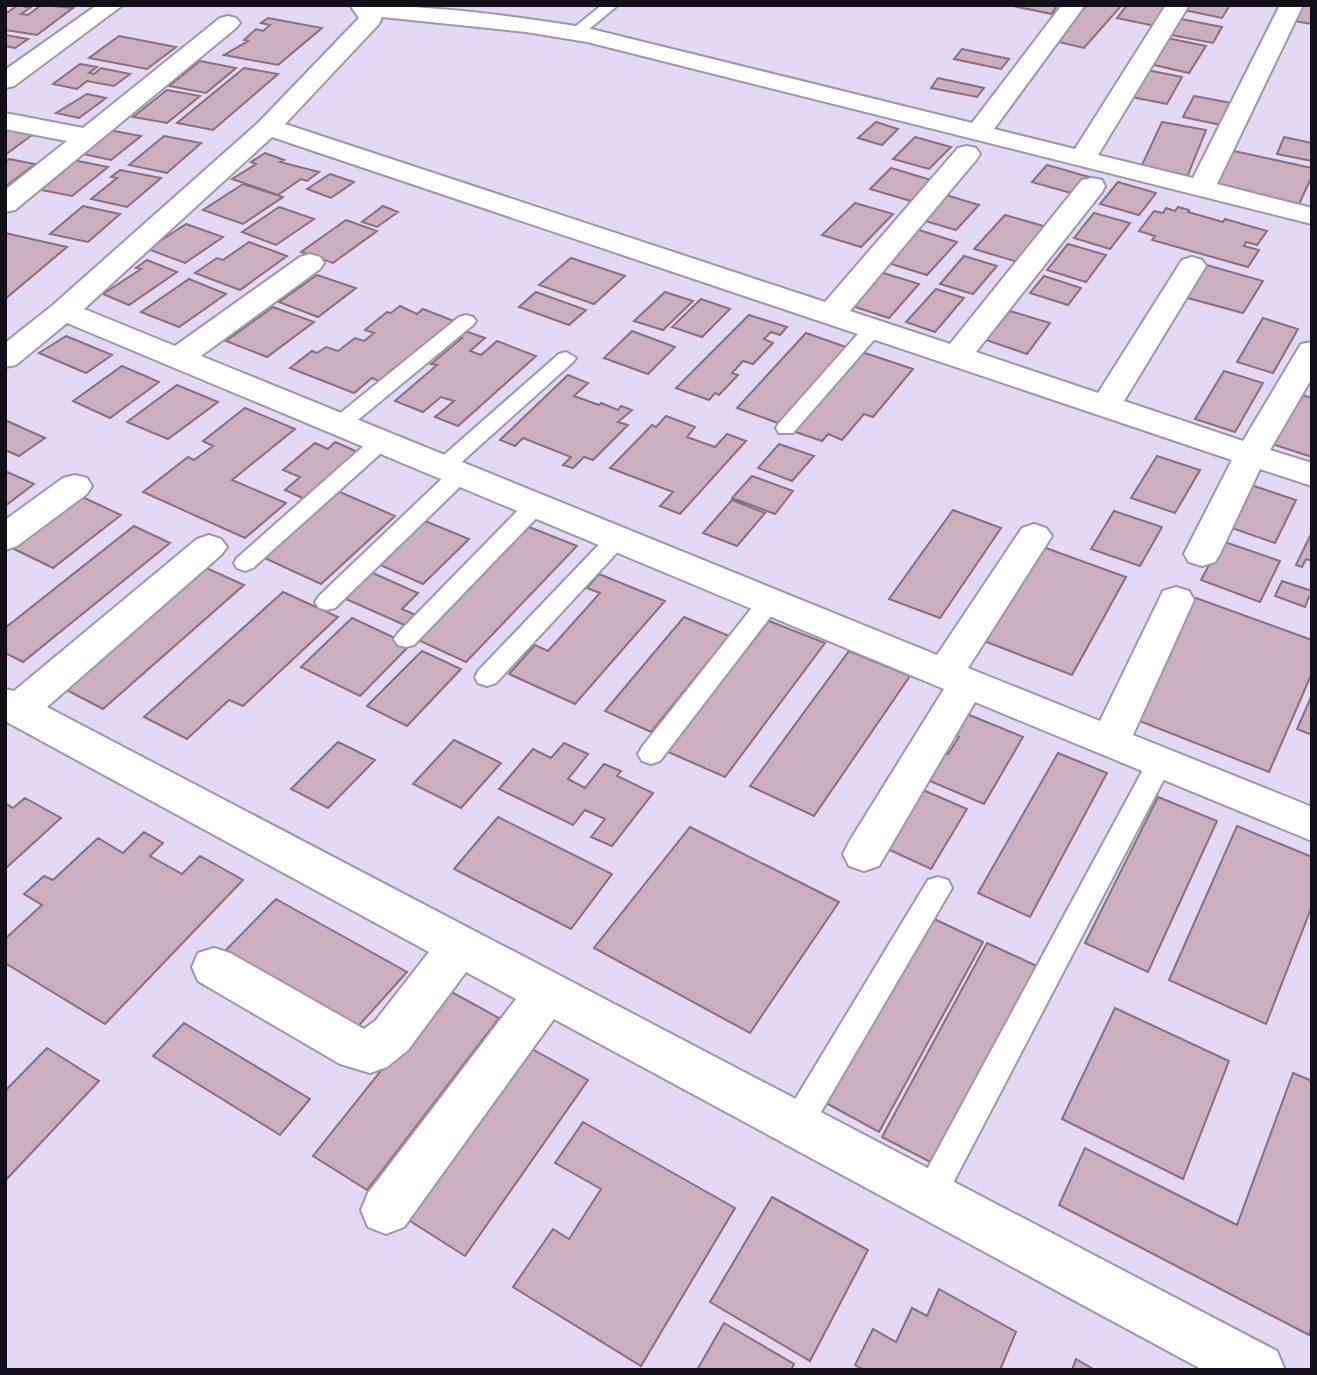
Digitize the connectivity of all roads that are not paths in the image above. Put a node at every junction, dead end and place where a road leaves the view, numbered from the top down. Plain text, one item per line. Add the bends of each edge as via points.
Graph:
1 (112, 5) edge
2 (551, 5) edge
3 (611, 5) edge
4 (1074, 5) edge
5 (1178, 5) edge
6 (1292, 5) edge
7 (364, 7) edge
8 (228, 23) dead end
9 (526, 24) junction
10 (576, 33) junction
11 (5, 81) edge
12 (5, 121) edge
13 (268, 127) junction
14 (89, 137) junction
15 (972, 143) junction
16 (1087, 172) junction
17 (1202, 188) junction
18 (5, 204) edge
19 (1312, 216) edge
20 (310, 263) dead end
21 (1192, 266) dead end
22 (64, 311) junction
23 (830, 315) junction
24 (466, 321) dead end
25 (873, 329) junction
26 (1312, 351) edge
27 (956, 357) junction
28 (5, 358) edge
29 (178, 358) junction
30 (566, 358) dead end
31 (1105, 407) junction
32 (340, 424) junction
33 (786, 428) dead end
34 (382, 442) junction
35 (1250, 456) junction
36 (452, 470) junction
37 (1312, 475) edge
38 (75, 486) dead end
39 (536, 505) junction
40 (1034, 536) dead end
41 (5, 538) edge
42 (617, 538) junction
43 (209, 547) dead end
44 (1202, 554) dead end
45 (245, 564) dead end
46 (1176, 600) dead end
47 (770, 601) junction
48 (327, 602) dead end
49 (406, 639) dead end
50 (487, 677) dead end
51 (956, 678) junction
52 (12, 706) edge
53 (1110, 742) junction
54 (651, 754) dead end
55 (1160, 762) junction
56 (1312, 825) edge
57 (863, 854) dead end
58 (938, 888) dead end
59 (460, 946) junction
60 (214, 967) dead end
61 (547, 993) junction
62 (796, 1126) junction
63 (929, 1197) junction
64 (386, 1210) dead end
65 (1258, 1370) edge

1 - 11 street
2 - 9 street
3 - 10 lane
4 - 15 street
5 - 16 street
6 - 17 street
7 - 9 street
7 - 13 street via 371,19
8 - 14 street
9 - 10 street
10 - 15 street
12 - 14 street
13 - 22 street
13 - 23 street
14 - 18 street
15 - 16 street
15 - 23 street
16 - 17 street
16 - 27 street
17 - 19 street
20 - 29 street
21 - 31 street
22 - 28 street
22 - 29 street
23 - 25 street
24 - 32 lane
25 - 27 street
25 - 33 lane
26 - 35 street
27 - 31 street
29 - 32 street
30 - 36 lane
31 - 35 street
32 - 34 street
34 - 36 street
34 - 45 lane
35 - 37 street
35 - 44 street
36 - 39 street
36 - 48 lane
38 - 41 street
39 - 42 street
39 - 49 lane
40 - 51 street
42 - 47 street
42 - 50 lane
43 - 52 street
46 - 53 street
47 - 51 street
47 - 54 lane
51 - 53 street
51 - 57 street
52 - 59 street
53 - 55 street
55 - 56 street
55 - 63 lane
58 - 62 lane
59 - 60 street via 392,1035 370,1052 357,1049
59 - 61 street
61 - 62 street
61 - 64 street
62 - 63 street
63 - 65 street

